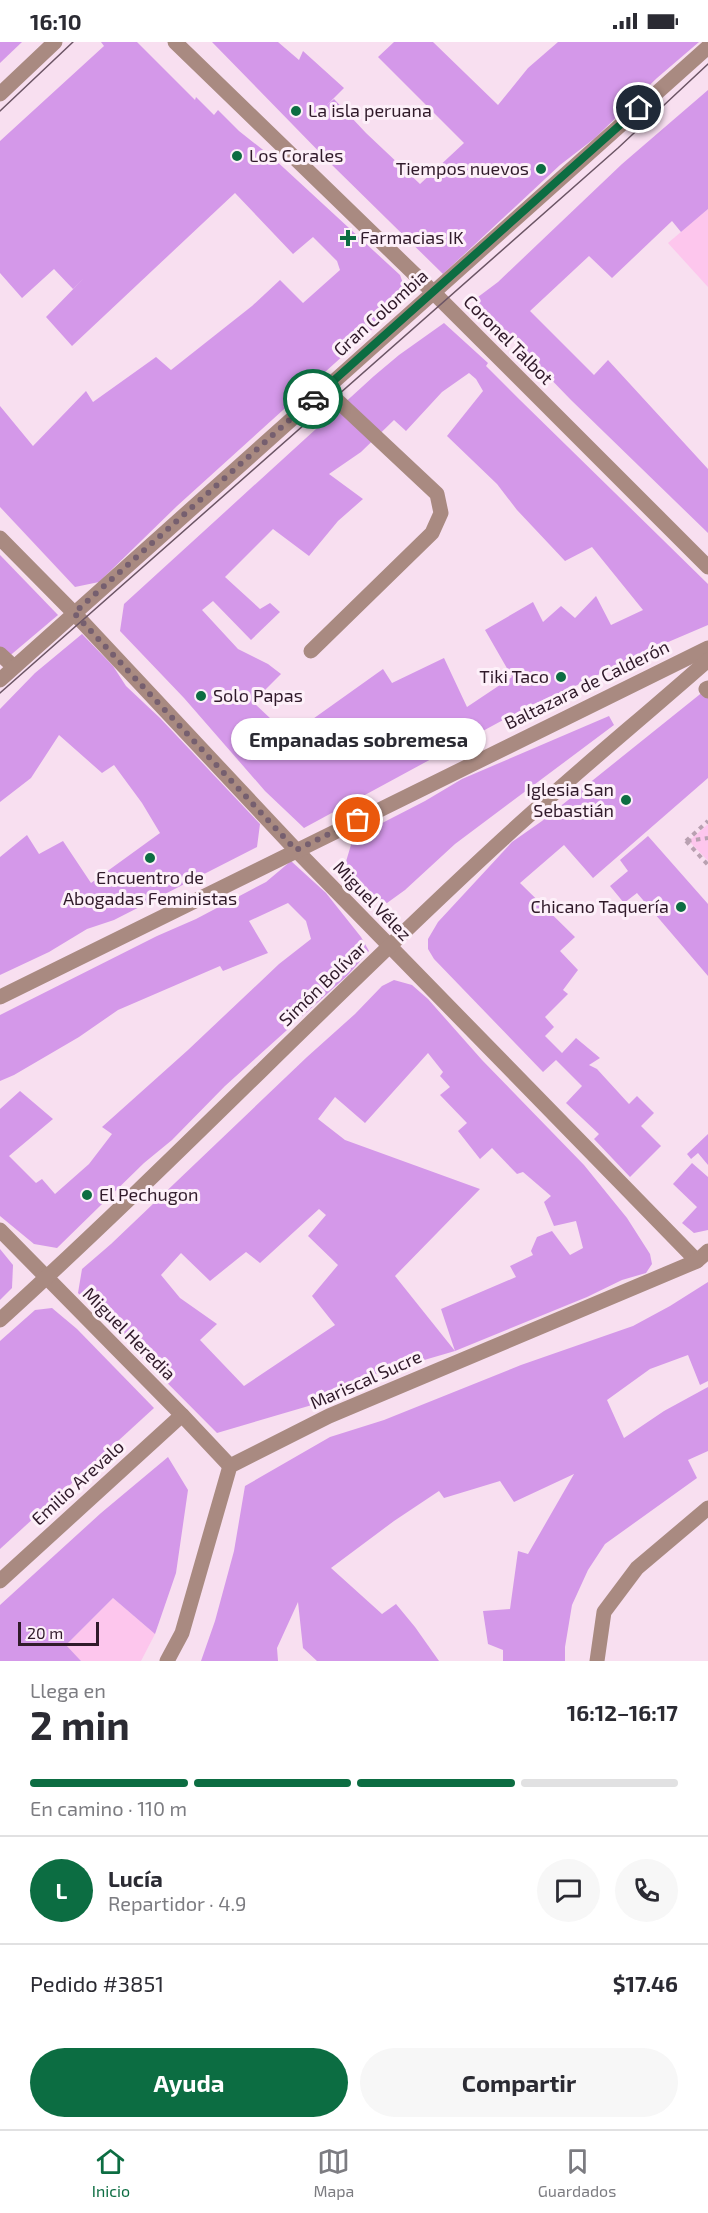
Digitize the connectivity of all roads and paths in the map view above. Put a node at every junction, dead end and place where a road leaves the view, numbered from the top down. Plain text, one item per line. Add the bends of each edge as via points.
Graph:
1 (55, 42) edge
2 (175, 42) edge
3 (708, 47) edge
4 (0, 94) edge
5 (434, 293) junction
6 (325, 389) junction
7 (0, 538) edge
8 (708, 567) edge
9 (74, 613) junction
10 (708, 648) edge
11 (311, 651) dead end
12 (0, 654) edge
13 (708, 660) edge
14 (14, 668) junction
15 (0, 680) edge
16 (708, 821) edge
17 (708, 838) edge
18 (686, 841) junction
19 (296, 850) junction
20 (708, 865) edge
21 (389, 946) junction
22 (0, 997) edge
23 (0, 1230) edge
24 (702, 1256) edge
25 (47, 1278) junction
26 (0, 1320) edge
27 (182, 1415) junction
28 (230, 1466) junction
29 (708, 1508) edge
30 (0, 1581) edge
31 (167, 1661) edge
32 (597, 1661) edge

1 - 4 street
2 - 5 street, Coronel Talbot
3 - 5 street, Gran Colombia
5 - 6 street, Gran Colombia
5 - 8 street, Coronel Talbot
6 - 9 street, Gran Colombia
6 - 11 street via 437,494 441,513 432,533
7 - 9 street, Miguel Vélez
9 - 14 street, Gran Colombia
9 - 19 street, Miguel Vélez
10 - 19 street, Baltazara de Calderón
12 - 14 street
13 - 21 street, Simón Bolívar via 504,838
14 - 15 street, Gran Colombia
16 - 18 path
17 - 18 path
18 - 20 path
19 - 21 street, Miguel Vélez
19 - 22 street, Baltazara de Calderón
21 - 24 street, Miguel Vélez
21 - 25 street, Simón Bolívar
23 - 25 street, Miguel Heredia
24 - 28 street, Mariscal Sucre via 329,1416
25 - 26 street, Simón Bolívar
25 - 27 street, Miguel Heredia
27 - 28 street, Miguel Heredia
27 - 30 street, Emilio Arevalo
28 - 31 street via 182,1633
29 - 32 street via 636,1568 604,1611

